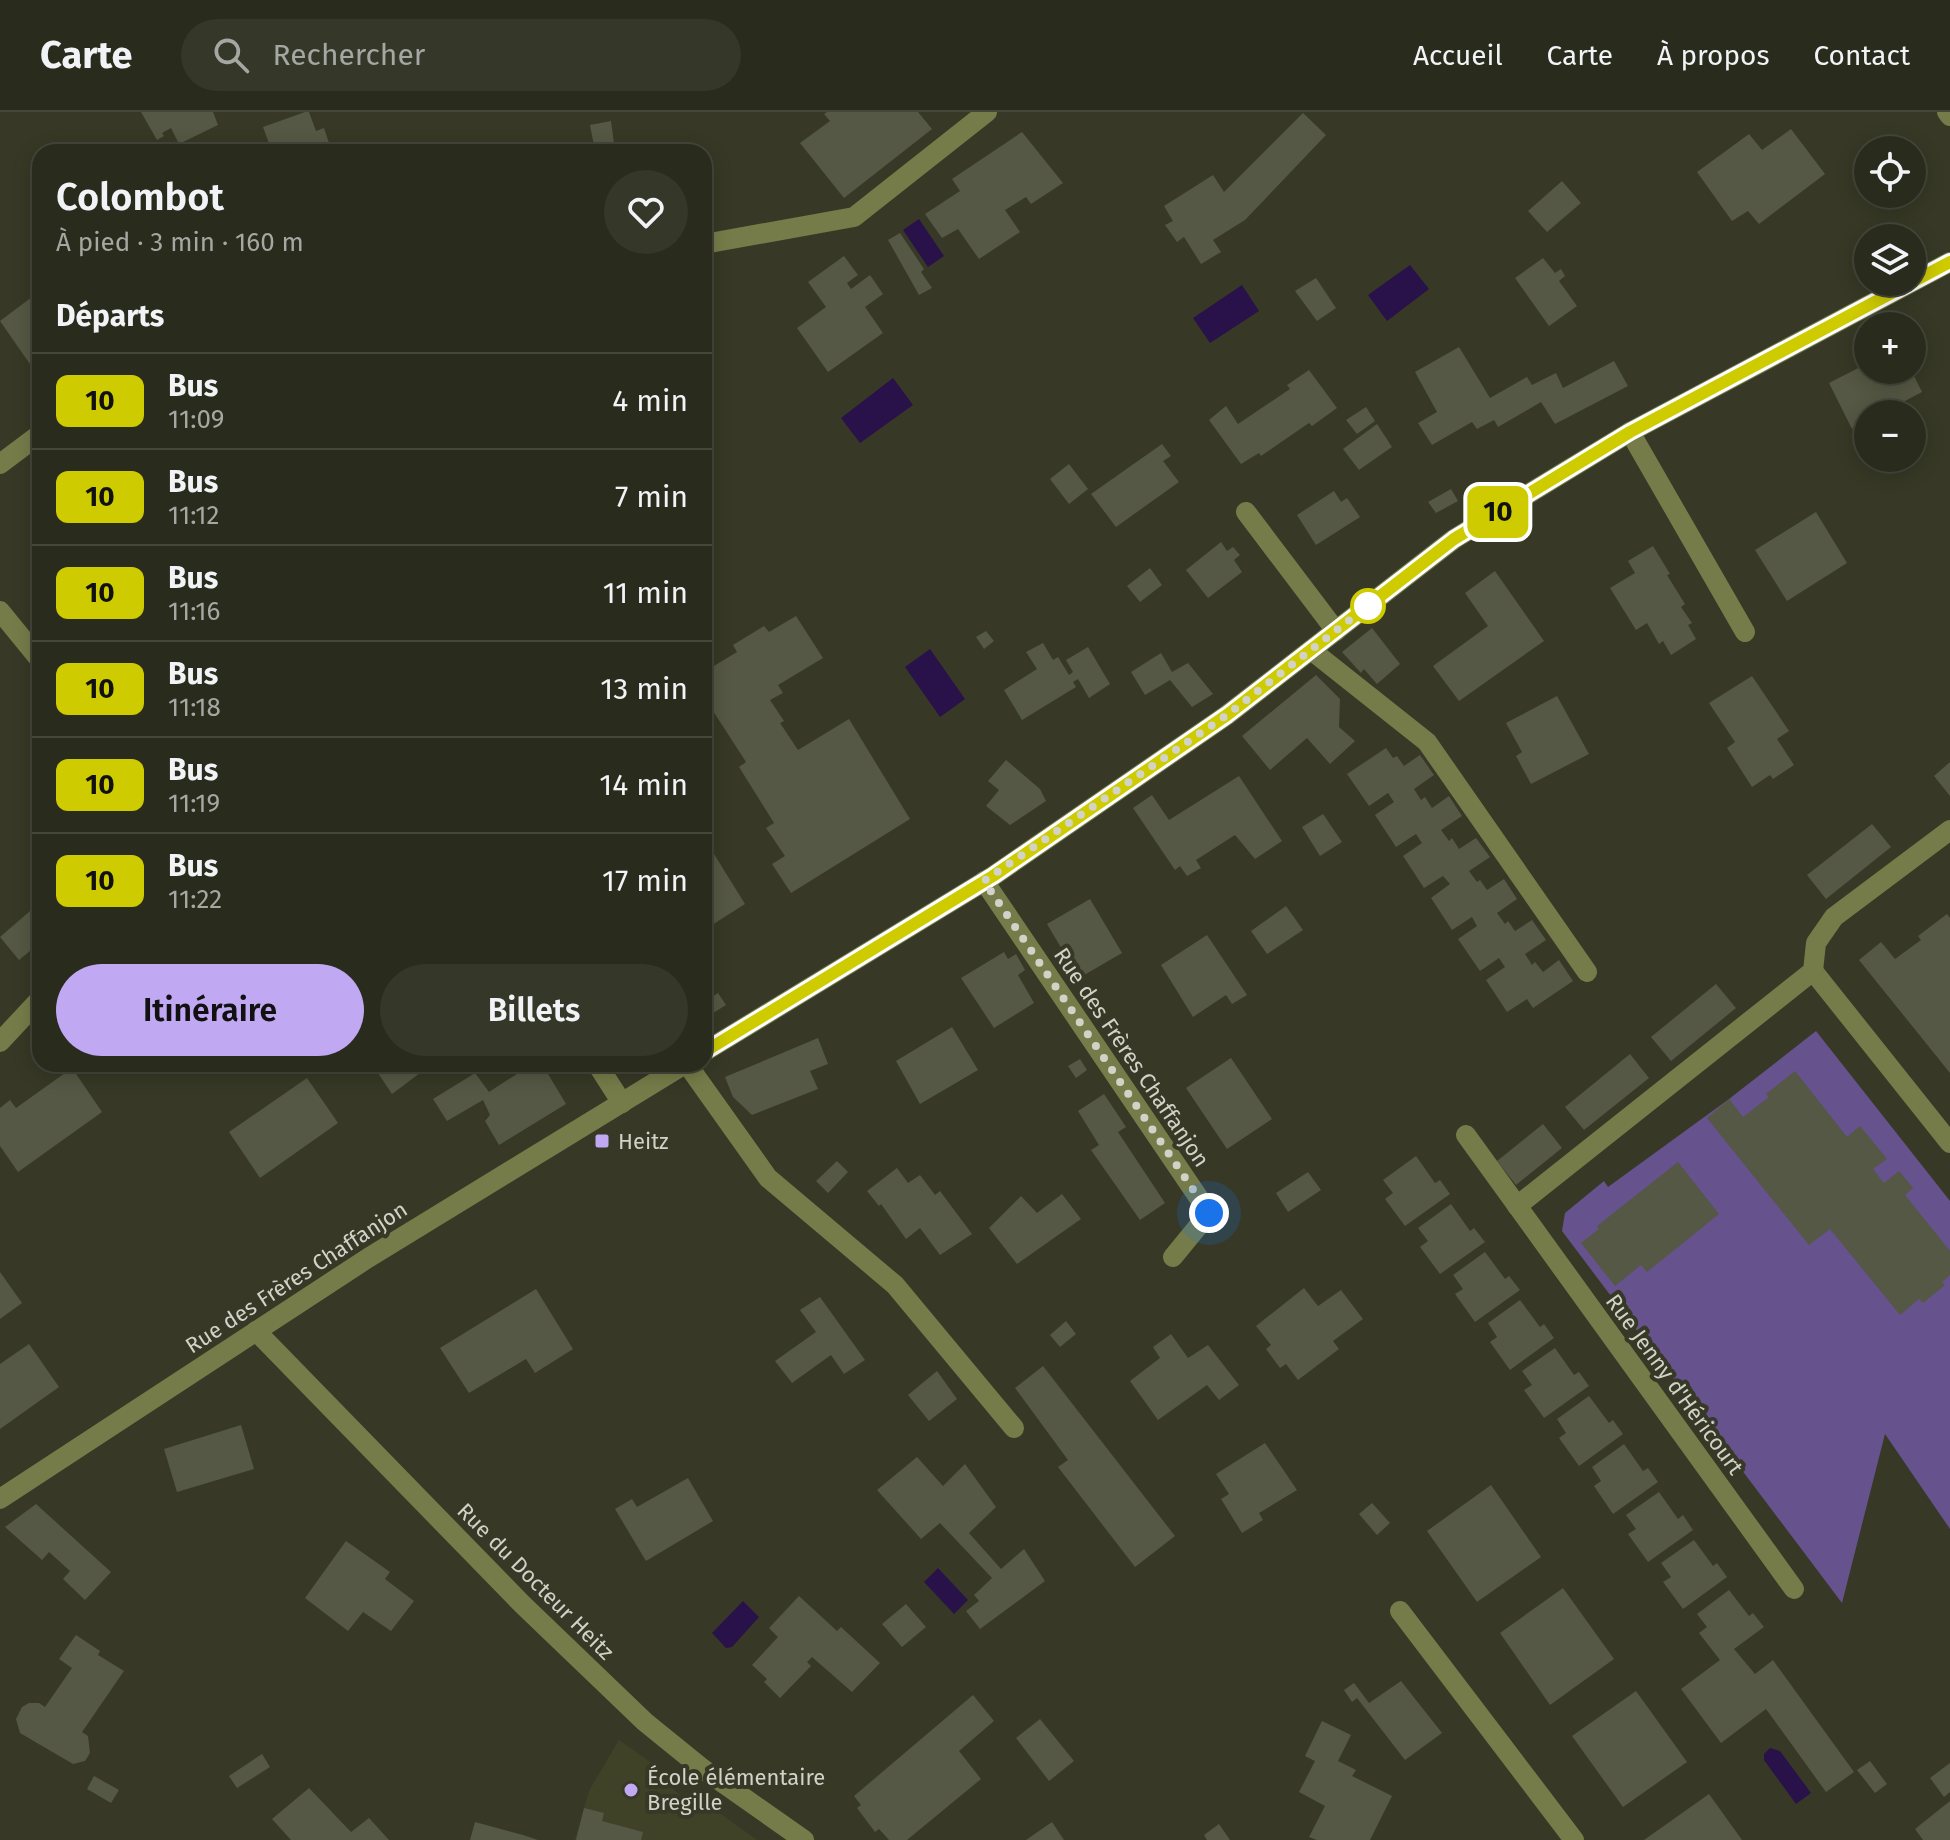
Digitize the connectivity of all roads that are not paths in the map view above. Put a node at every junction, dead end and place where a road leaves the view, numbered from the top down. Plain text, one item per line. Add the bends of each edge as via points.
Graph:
1 (987, 112) edge
2 (712, 243) edge
3 (1950, 262) edge
4 (1630, 432) junction
5 (32, 440) edge
6 (0, 464) edge
7 (1246, 512) dead end
8 (0, 611) edge
9 (1336, 631) junction
10 (1745, 632) dead end
11 (32, 650) edge
12 (1311, 650) junction
13 (1950, 830) edge
14 (984, 881) junction
15 (1813, 971) junction
16 (1587, 972) dead end
17 (32, 1008) edge
18 (0, 1042) edge
19 (712, 1047) edge
20 (602, 1072) edge
21 (673, 1072) edge
22 (692, 1072) edge
23 (622, 1103) junction
24 (1466, 1135) dead end
25 (1950, 1143) edge
26 (1517, 1206) junction
27 (1173, 1257) dead end
28 (256, 1331) junction
29 (1014, 1428) dead end
30 (0, 1499) edge
31 (1794, 1589) dead end
32 (1400, 1611) dead end
33 (804, 1840) edge
34 (1574, 1840) edge

1 - 2 street via 854,217
3 - 4 street
4 - 9 street via 1454,539
4 - 10 street
5 - 6 street
7 - 9 street
8 - 11 street
9 - 12 street
12 - 14 street via 1227,715
12 - 16 street via 1427,742
13 - 15 street via 1834,917 1816,943
14 - 19 street
14 - 27 street, Rue des Frères Chaffanjon via 1209,1213
15 - 25 street
15 - 26 street
17 - 18 street
20 - 23 street
21 - 23 street, Rue des Frères Chaffanjon
22 - 29 street via 768,1178 895,1285
23 - 28 street, Rue des Frères Chaffanjon
24 - 26 street, Rue Jenny d'Héricourt
26 - 31 street, Rue Jenny d'Héricourt
28 - 30 street, Rue des Frères Chaffanjon
28 - 33 street, Rue du Docteur Heitz via 645,1722
32 - 34 street

